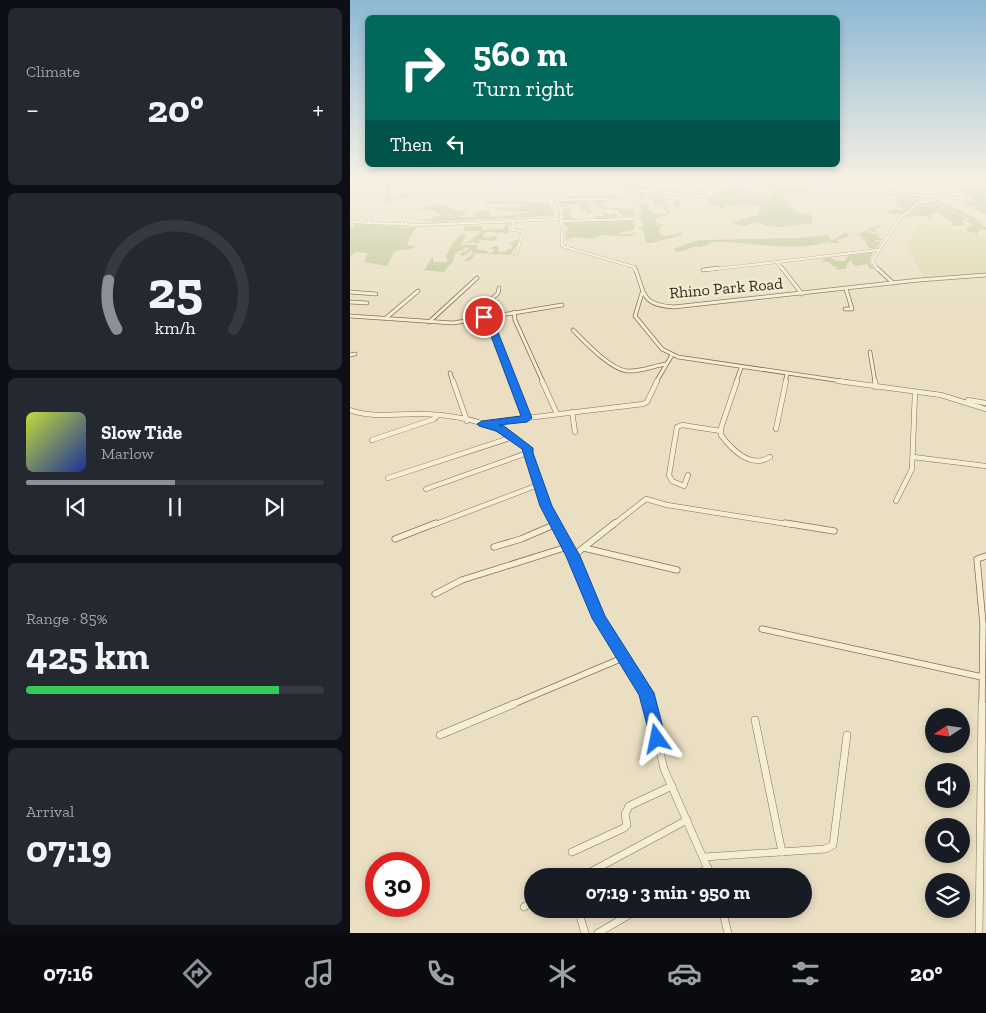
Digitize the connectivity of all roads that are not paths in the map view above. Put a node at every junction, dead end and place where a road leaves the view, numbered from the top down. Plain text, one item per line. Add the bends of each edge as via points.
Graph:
1 (386, 224) edge
2 (401, 224) joint
3 (469, 224) edge
4 (513, 224) edge
5 (561, 224) edge
6 (897, 224) edge
7 (878, 250) junction
8 (516, 254) dead end
9 (778, 262) junction
10 (704, 270) dead end
11 (986, 275) edge
12 (477, 278) dead end
13 (893, 283) junction
14 (499, 288) dead end
15 (846, 289) junction
16 (418, 290) dead end
17 (350, 292) edge
18 (642, 293) junction
19 (376, 294) dead end
20 (802, 294) junction
21 (350, 302) edge
22 (367, 304) dead end
23 (562, 305) dead end
24 (845, 309) dead end
25 (514, 312) junction
26 (350, 316) edge
27 (488, 317) junction
28 (386, 318) junction
29 (475, 320) junction
30 (429, 322) junction
31 (573, 330) dead end
32 (870, 352) dead end
33 (355, 354) dead end
34 (350, 355) edge
35 (672, 355) junction
36 (666, 364) junction
37 (741, 368) junction
38 (450, 373) dead end
39 (787, 374) junction
40 (876, 387) junction
41 (915, 392) junction
42 (954, 398) junction
43 (986, 403) edge
44 (986, 409) edge
45 (350, 410) edge
46 (572, 412) junction
47 (558, 414) junction
48 (438, 415) junction
49 (527, 418) junction
50 (467, 421) junction
51 (482, 424) junction
52 (776, 429) dead end
53 (720, 430) junction
54 (575, 432) dead end
55 (513, 437) junction
56 (372, 440) dead end
57 (527, 453) junction
58 (770, 457) dead end
59 (913, 457) junction
60 (986, 466) edge
61 (688, 475) dead end
62 (388, 478) dead end
63 (538, 485) junction
64 (426, 489) dead end
65 (896, 501) dead end
66 (556, 524) junction
67 (834, 532) dead end
68 (395, 539) dead end
69 (494, 547) dead end
70 (566, 547) junction
71 (584, 548) junction
72 (573, 556) junction
73 (986, 556) edge
74 (677, 570) dead end
75 (435, 594) dead end
76 (984, 624) edge
77 (762, 628) dead end
78 (625, 657) junction
79 (984, 675) edge
80 (755, 720) dead end
81 (847, 734) dead end
82 (440, 735) dead end
83 (983, 742) edge
84 (672, 786) junction
85 (984, 800) edge
86 (687, 820) junction
87 (572, 852) dead end
88 (782, 852) junction
89 (704, 857) junction
90 (598, 868) edge
91 (708, 868) edge
92 (624, 918) edge
93 (724, 918) edge
94 (581, 920) dead end
95 (585, 933) edge
96 (598, 933) edge
97 (728, 933) edge
98 (979, 933) edge

1 - 2 street
2 - 3 street
4 - 8 street via 511,230 523,233
5 - 18 street, Rhino Park Road via 562,246 633,266
6 - 7 street
7 - 9 street
7 - 13 street via 873,264
9 - 10 street
9 - 20 street
11 - 13 street, Rhino Park Road
12 - 30 street
13 - 15 street, Rhino Park Road
14 - 29 street via 498,294 474,317
15 - 20 street, Rhino Park Road
15 - 24 street via 852,309
16 - 28 street
17 - 19 street
18 - 20 street, Rhino Park Road via 655,304 679,307
18 - 35 street via 634,316 662,349
21 - 22 street
23 - 25 street
25 - 27 street
25 - 47 street
26 - 28 street
27 - 29 street
27 - 49 street
28 - 30 street
29 - 30 street via 453,324
31 - 36 street via 620,370
32 - 40 street
33 - 34 street
35 - 36 street
35 - 37 street
36 - 46 street via 646,403
37 - 39 street
37 - 53 street
38 - 50 street
39 - 40 street
39 - 52 street
40 - 41 street
41 - 42 street
41 - 59 street
42 - 43 street
42 - 44 street
45 - 48 street via 366,416
46 - 47 street
46 - 54 street
47 - 49 street
48 - 50 street
48 - 56 street
49 - 51 street
50 - 51 street
51 - 55 street via 500,428
53 - 58 street via 726,442 747,459 763,461
53 - 61 street via 677,427 669,475 672,481 684,486
55 - 57 street via 528,448
55 - 62 street
57 - 63 street
57 - 64 street
59 - 60 street
59 - 65 street via 910,475
63 - 66 street
63 - 68 street
66 - 69 street
66 - 70 street
67 - 71 street via 646,499
70 - 72 street
70 - 75 street via 462,580
71 - 72 street
71 - 74 street
72 - 78 street via 599,618
73 - 76 street via 977,559
76 - 79 street
77 - 79 street
78 - 82 street
78 - 84 street via 646,693 664,769
79 - 83 street
80 - 88 street
81 - 88 street via 834,845 825,849
83 - 85 street
84 - 86 street
84 - 87 street via 629,806 624,828
85 - 98 street
86 - 89 street
86 - 90 street
88 - 89 street
89 - 91 street
92 - 96 street
93 - 97 street
94 - 95 street

